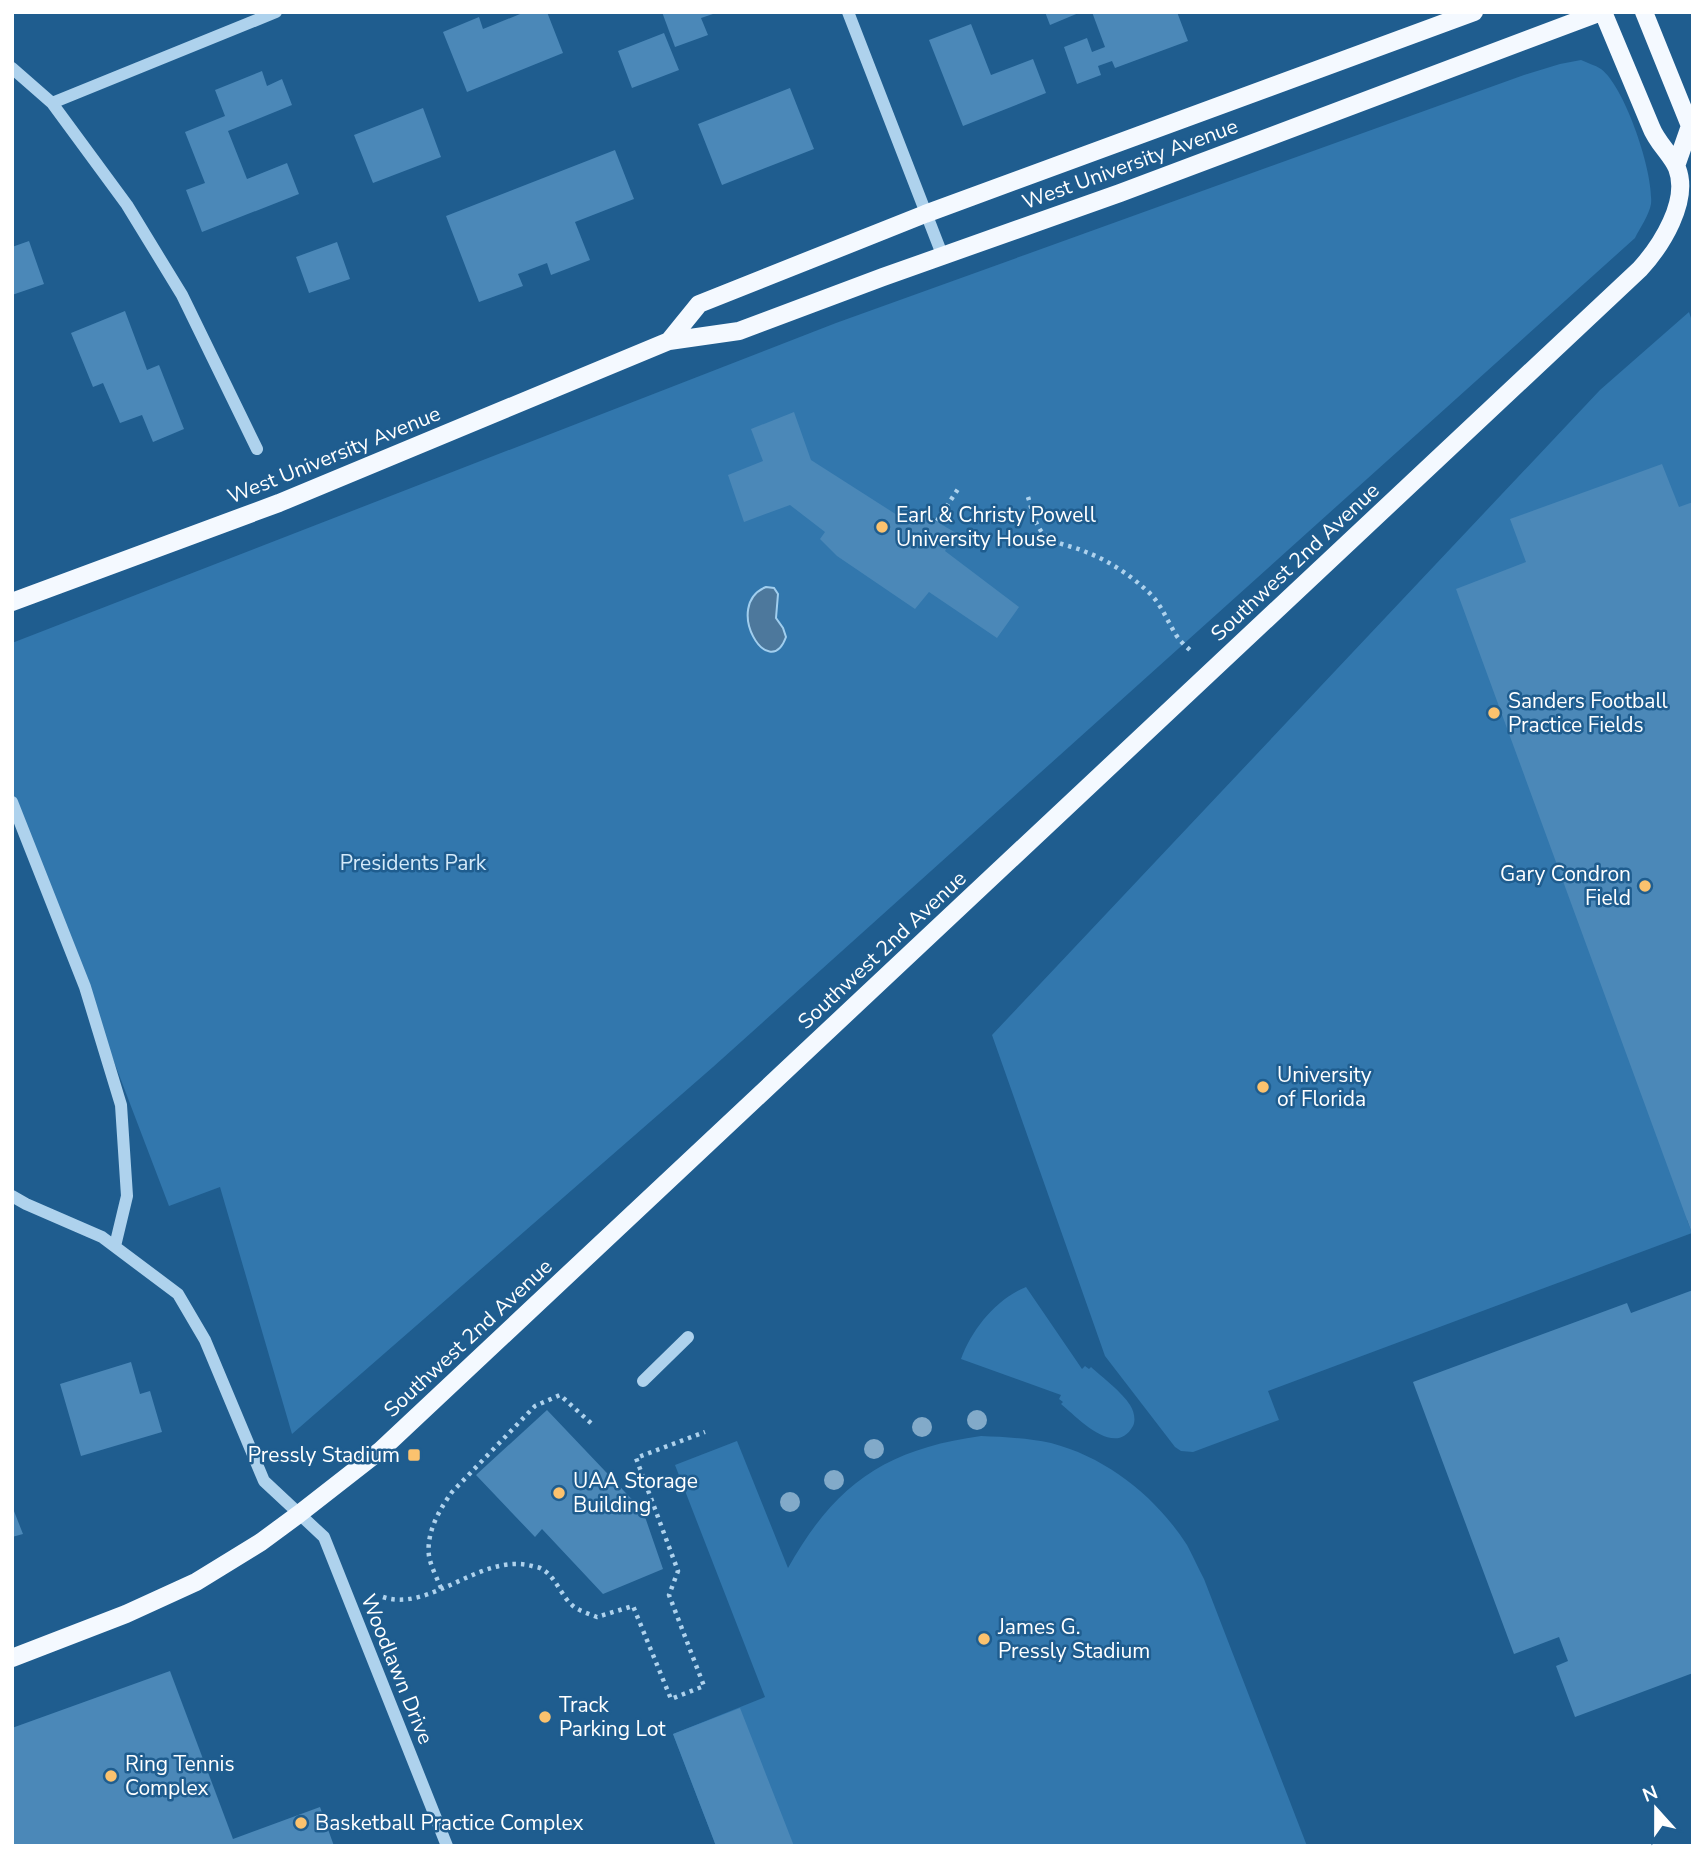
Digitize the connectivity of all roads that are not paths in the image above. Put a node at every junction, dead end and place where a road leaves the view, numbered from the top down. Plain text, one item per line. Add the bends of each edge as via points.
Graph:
1 (275, 12) edge
2 (848, 12) edge
3 (1474, 12) edge
4 (1602, 12) edge
5 (1644, 12) edge
6 (12, 68) edge
7 (52, 103) junction
8 (1676, 166) junction
9 (925, 214) junction
10 (943, 257) junction
11 (669, 341) junction
12 (257, 449) dead end
13 (12, 602) edge
14 (12, 802) edge
15 (12, 1196) edge
16 (115, 1246) junction
17 (688, 1337) dead end
18 (643, 1381) dead end
19 (299, 1514) junction
20 (12, 1658) edge
21 (447, 1846) edge

1 - 7 street
2 - 9 street
3 - 9 main road, West University Avenue
4 - 8 main road via 1656,139
4 - 10 main road, West University Avenue
5 - 8 main road, Southwest 2nd Avenue via 1690,126
6 - 7 street
7 - 12 street via 127,205 182,295
8 - 19 main road, Southwest 2nd Avenue via 1678,205 1661,243 1640,270 422,1412
9 - 10 street
9 - 11 main road, West University Avenue via 699,304
10 - 11 main road, West University Avenue via 739,331
11 - 13 main road, West University Avenue via 279,503
14 - 16 street via 85,987 121,1105 127,1196
15 - 16 street, Woodlawn Drive
16 - 19 street, Woodlawn Drive via 178,1294 205,1340 264,1481
17 - 18 street
19 - 20 main road, Southwest 2nd Avenue via 196,1582
19 - 21 street, Woodlawn Drive via 324,1537

